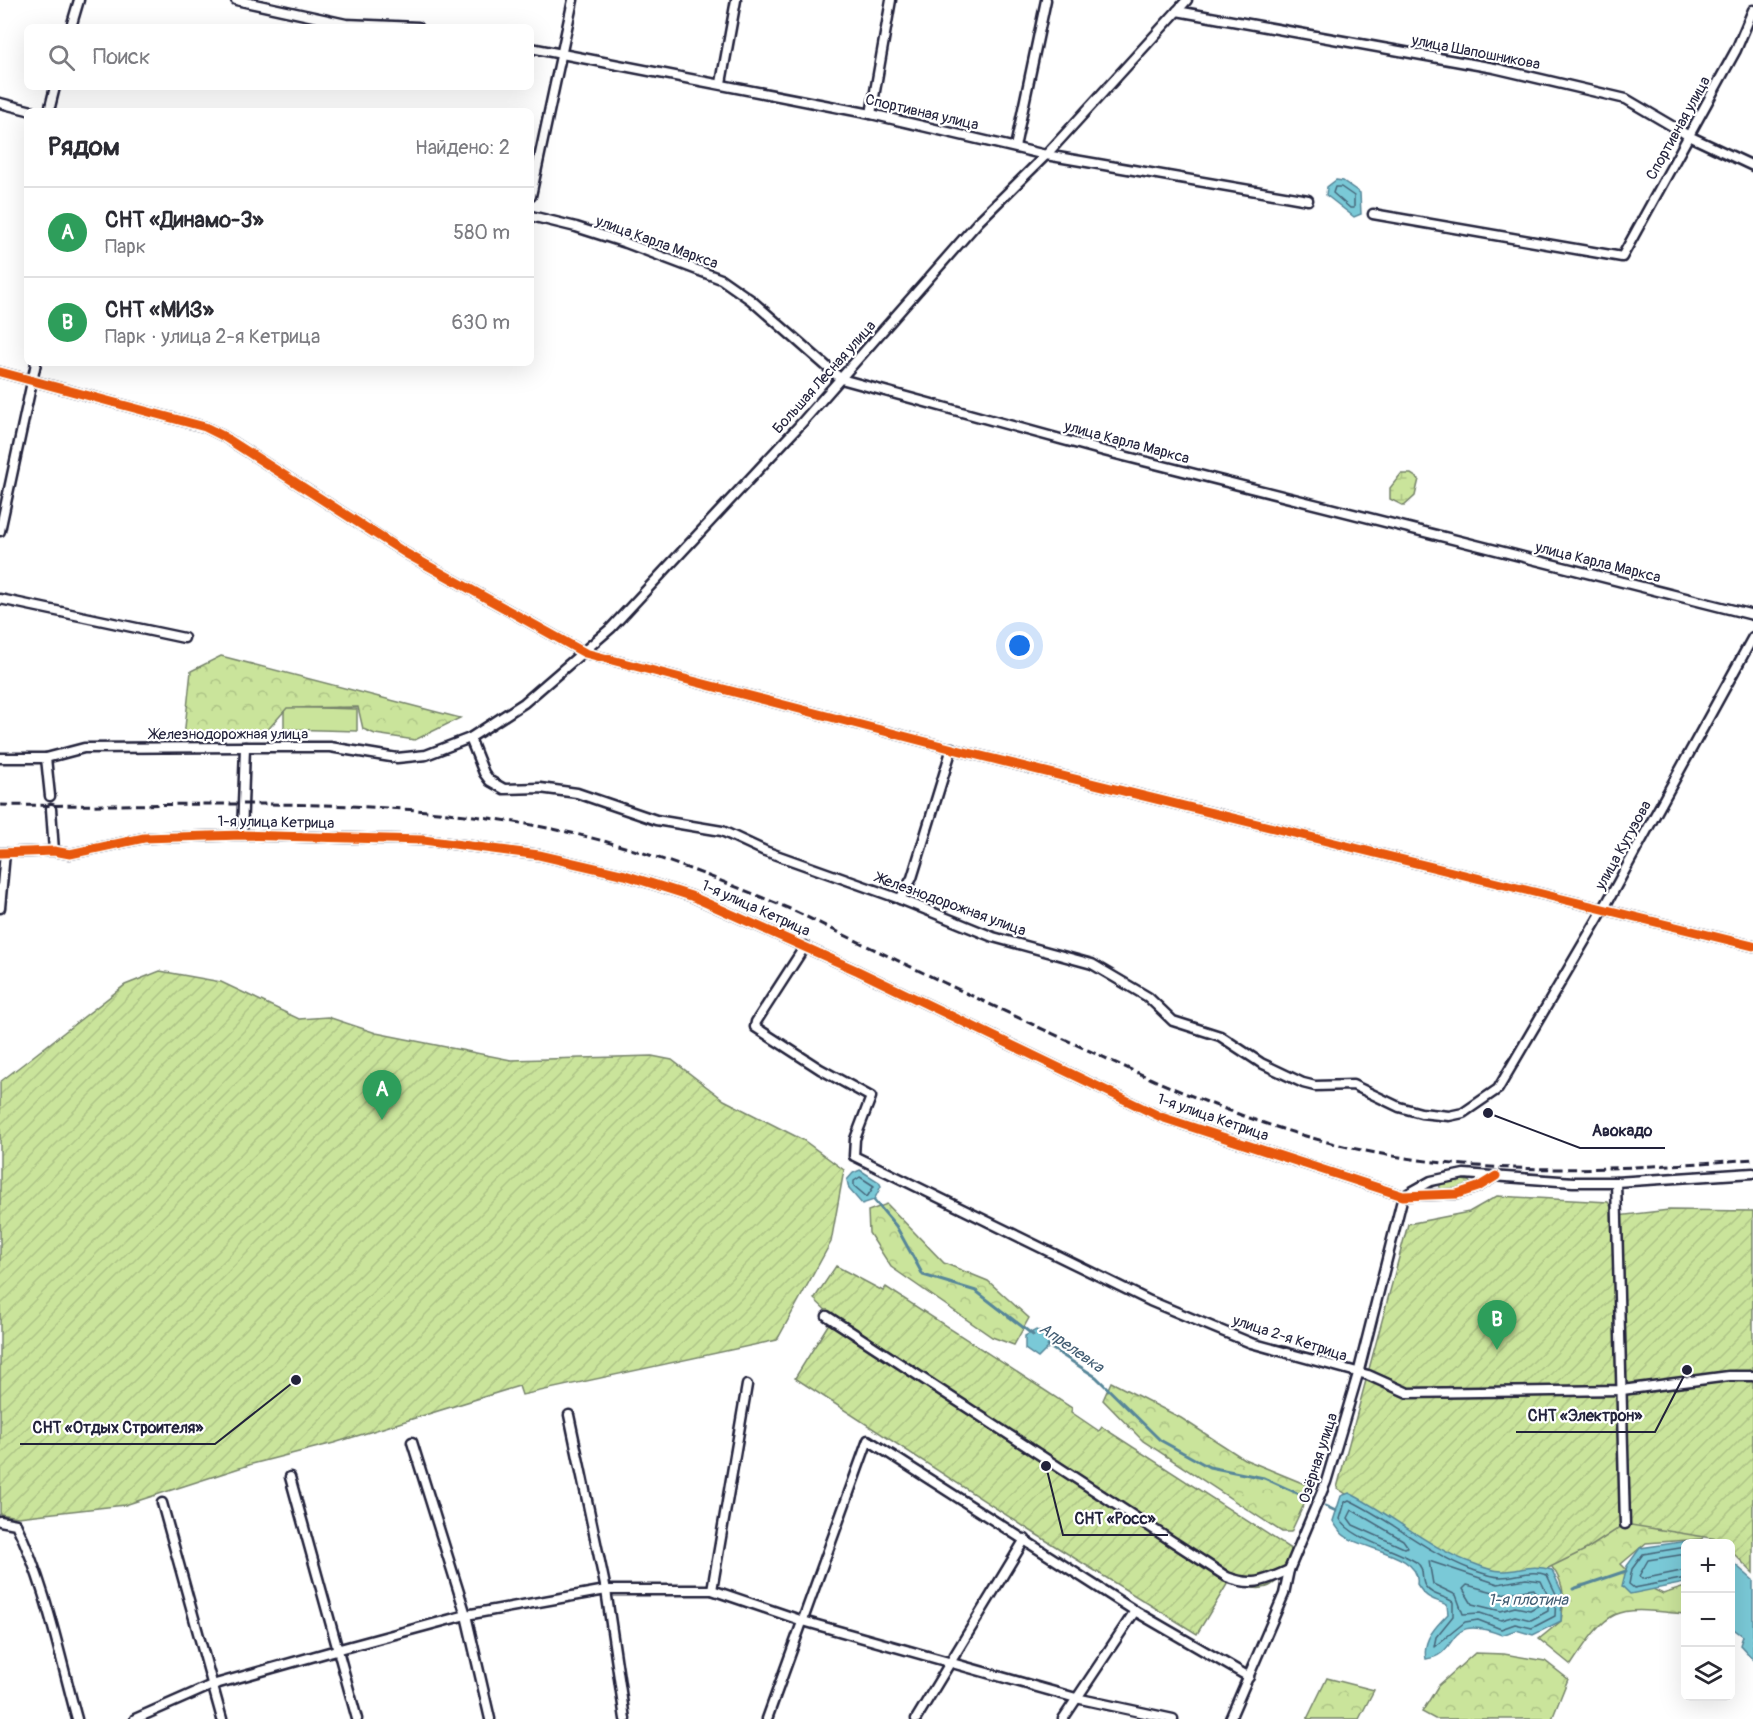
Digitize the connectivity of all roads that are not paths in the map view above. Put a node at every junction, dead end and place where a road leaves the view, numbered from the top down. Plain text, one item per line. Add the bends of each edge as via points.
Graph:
1 (79, 0) edge
2 (236, 0) edge
3 (573, 0) edge
4 (736, 0) edge
5 (891, 0) edge
6 (1046, 0) edge
7 (1187, 0) edge
8 (250, 1) edge
9 (1177, 10) junction
10 (1753, 10) edge
11 (72, 24) edge
12 (346, 24) edge
13 (534, 49) edge
14 (562, 54) junction
15 (721, 83) junction
16 (55, 90) edge
17 (0, 103) edge
18 (50, 108) edge
19 (24, 109) edge
20 (871, 114) junction
21 (1689, 136) junction
22 (1015, 147) junction
23 (1046, 155) junction
24 (1753, 166) edge
25 (534, 182) edge
26 (1308, 200) dead end
27 (1373, 214) dead end
28 (534, 217) edge
29 (35, 366) edge
30 (0, 372) edge
31 (841, 379) junction
32 (33, 380) junction
33 (0, 531) edge
34 (0, 599) edge
35 (1753, 615) edge
36 (1753, 637) edge
37 (183, 638) dead end
38 (585, 653) junction
39 (470, 738) junction
40 (455, 744) joint
41 (245, 747) junction
42 (952, 748) junction
43 (0, 758) edge
44 (46, 758) junction
45 (50, 796) dead end
46 (51, 809) dead end
47 (242, 835) junction
48 (54, 851) junction
49 (2, 853) edge
50 (900, 899) junction
51 (0, 908) edge
52 (1603, 910) junction
53 (805, 946) junction
54 (1753, 946) edge
55 (1463, 1113) joint
56 (1753, 1173) edge
57 (1496, 1176) junction
58 (1616, 1182) junction
59 (1403, 1196) junction
60 (827, 1316) dead end
61 (1358, 1374) junction
62 (1753, 1376) edge
63 (747, 1385) dead end
64 (1622, 1390) junction
65 (569, 1415) dead end
66 (412, 1442) dead end
67 (290, 1477) dead end
68 (162, 1503) dead end
69 (0, 1521) edge
70 (1625, 1524) dead end
71 (1025, 1539) junction
72 (1289, 1570) junction
73 (606, 1590) junction
74 (712, 1590) junction
75 (1135, 1611) junction
76 (466, 1615) junction
77 (803, 1621) junction
78 (340, 1649) junction
79 (951, 1660) junction
80 (1249, 1677) junction
81 (212, 1685) junction
82 (1076, 1698) junction
83 (76, 1719) edge
84 (135, 1719) edge
85 (222, 1719) edge
86 (357, 1719) edge
87 (490, 1719) edge
88 (625, 1719) edge
89 (767, 1719) edge
90 (916, 1719) edge
91 (1063, 1719) edge
92 (1173, 1719) edge
93 (1230, 1719) edge

1 - 11 street
2 - 8 street
3 - 14 street
4 - 15 street
5 - 20 street
6 - 22 street
7 - 9 street, Большая Лесная улица
8 - 12 street
9 - 21 street, улица Шапошникова via 1494,68 1626,99
9 - 23 street, Большая Лесная улица
10 - 21 street, Спортивная улица
13 - 14 street, Спортивная улица
14 - 15 street, Спортивная улица
14 - 25 street
15 - 20 street, Спортивная улица
16 - 18 street
17 - 19 street
20 - 22 street, Спортивная улица
21 - 24 street, улица Шапошникова
21 - 27 street, Спортивная улица via 1622,257
22 - 23 street, Спортивная улица
23 - 26 street, Спортивная улица
23 - 31 street, Большая Лесная улица via 979,220
28 - 31 street, улица Карла Маркса via 626,243 721,279 751,300
29 - 32 street
30 - 32 street
31 - 35 street, улица Карла Маркса via 1104,451
31 - 38 street, Большая Лесная улица
32 - 33 street
32 - 38 street via 205,427 407,554
34 - 37 street
36 - 52 street, улица Кутузова
38 - 39 street, Большая Лесная улица via 524,703
38 - 42 street
39 - 40 street, Большая Лесная улица
39 - 50 street, Железнодорожная улица via 484,773 504,789 577,793 656,820 722,831 765,851
40 - 41 street, Железнодорожная улица via 426,755 397,758 330,747
41 - 44 street, Железнодорожная улица via 84,748
41 - 47 street
42 - 50 street via 912,878
42 - 52 street
43 - 44 street, Железнодорожная улица
44 - 45 street
46 - 48 street
47 - 48 street, 1-я улица Кетрица via 144,838 70,854
47 - 53 street, 1-я улица Кетрица via 423,840 539,855 625,874 691,896
48 - 49 street, 1-я улица Кетрица
49 - 51 street
50 - 55 street, Железнодорожная улица via 993,938 1092,964 1148,997 1173,1021 1220,1036 1261,1063 1303,1083 1353,1085 1421,1113
52 - 54 street
52 - 55 street, улица Кутузова via 1498,1089
53 - 59 street, 1-я улица Кетрица via 1161,1117
53 - 61 street, улица 2-я Кетрица via 755,1027 872,1097 855,1139 854,1156 1150,1301 1251,1343
56 - 58 street
57 - 58 street
57 - 59 street via 1457,1194
57 - 59 street via 1448,1176
58 - 64 street
59 - 61 street, Озёрная улица
60 - 72 street via 1227,1577 1244,1584 1263,1582
61 - 64 street, улица 2-я Кетрица via 1408,1393
61 - 72 street, Озёрная улица via 1315,1512
62 - 64 street, улица 2-я Кетрица
63 - 74 street
64 - 70 street
65 - 73 street
66 - 76 street
67 - 78 street
68 - 81 street
69 - 83 street via 16,1524 24,1540 46,1602
71 - 75 street
71 - 77 street via 868,1440
71 - 79 street
72 - 80 street, Озёрная улица via 1284,1594
73 - 74 street
73 - 76 street
73 - 88 street
74 - 77 street
75 - 80 street
75 - 82 street
76 - 78 street
76 - 87 street
77 - 79 street
77 - 89 street
78 - 81 street
78 - 86 street
79 - 82 street
79 - 90 street
80 - 93 street, Озёрная улица
81 - 84 street
81 - 85 street
82 - 91 street
82 - 92 street

